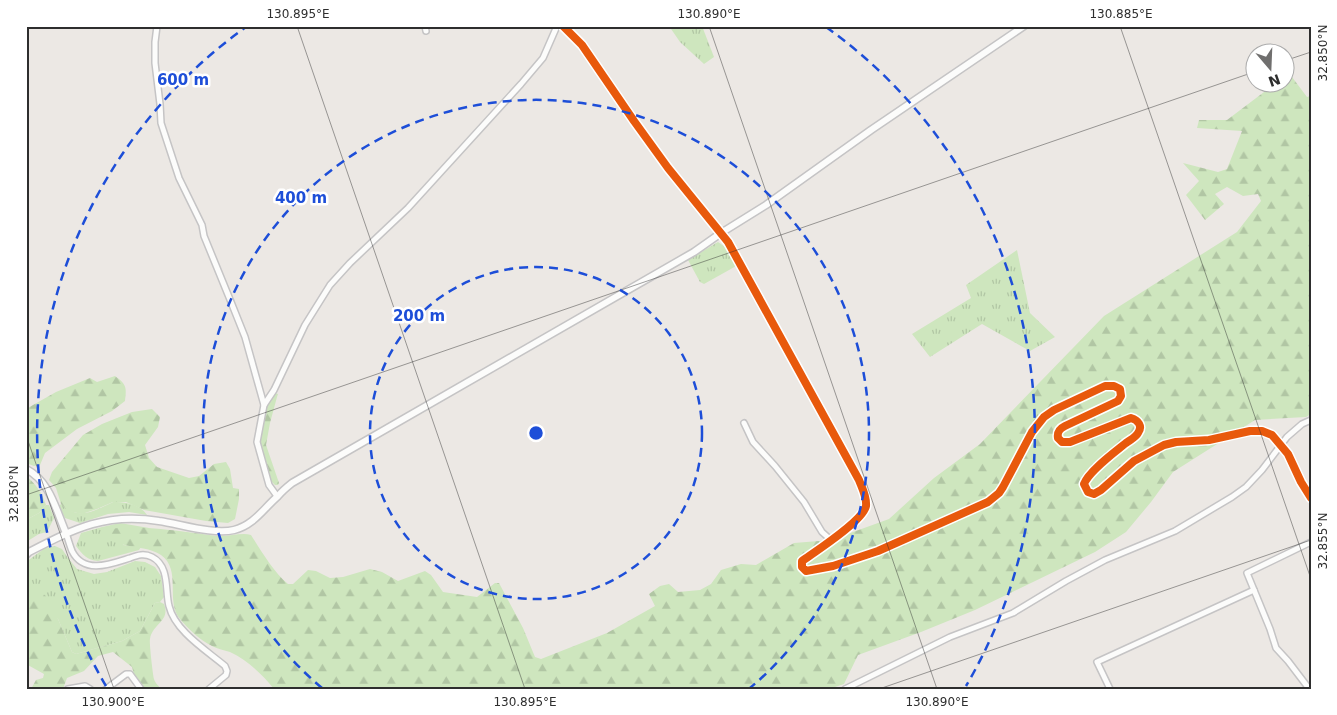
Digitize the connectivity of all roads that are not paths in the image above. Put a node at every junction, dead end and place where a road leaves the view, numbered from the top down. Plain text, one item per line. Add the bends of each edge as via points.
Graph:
1 (157, 26) edge
2 (557, 26) edge
3 (564, 26) edge
4 (1024, 26) edge
5 (721, 233) junction
6 (264, 405) junction
7 (1311, 420) edge
8 (744, 423) dead end
9 (1281, 446) junction
10 (26, 469) edge
11 (277, 496) junction
12 (1311, 498) edge
13 (66, 533) junction
14 (831, 540) junction
15 (1311, 542) edge
16 (26, 555) edge
17 (1254, 590) junction
18 (68, 689) edge
19 (90, 689) edge
20 (106, 689) edge
21 (140, 689) edge
22 (209, 689) edge
23 (845, 689) edge
24 (1110, 689) edge
25 (1307, 689) edge

1 - 6 street via 154,63 161,123 179,178 202,225 232,302
2 - 6 street via 543,58 521,84 408,208 330,285 305,325
3 - 5 street via 582,45 668,168
4 - 5 street
5 - 11 street via 694,252 322,465
5 - 14 street via 860,480 866,498 864,512 852,526
6 - 11 street via 257,442 268,485
7 - 9 street via 1302,424
8 - 14 street via 752,442 804,502 822,532
9 - 12 street
9 - 14 street via 1272,435 1250,430 1209,440 1176,442 1134,461 1094,494 1088,492 1084,484 1087,477 1138,434 1140,428 1139,423 1131,418 1070,442 1062,442 1058,438 1060,429 1118,401 1120,389 1105,386 1044,417 1032,432 1003,487 988,502 878,551 806,571 802,561
9 - 23 street via 1246,487 1175,531 1105,560 1013,613 950,638
10 - 13 street via 43,482
11 - 13 street via 258,517 233,530 219,532 134,518 113,519
13 - 16 street
13 - 22 street via 72,551 85,564 102,566 141,554 159,564 164,571 168,606 174,620 227,671
15 - 17 street via 1247,573
17 - 24 street via 1097,662
17 - 25 street via 1276,648
18 - 19 street via 85,686
20 - 21 street via 126,674 130,674

